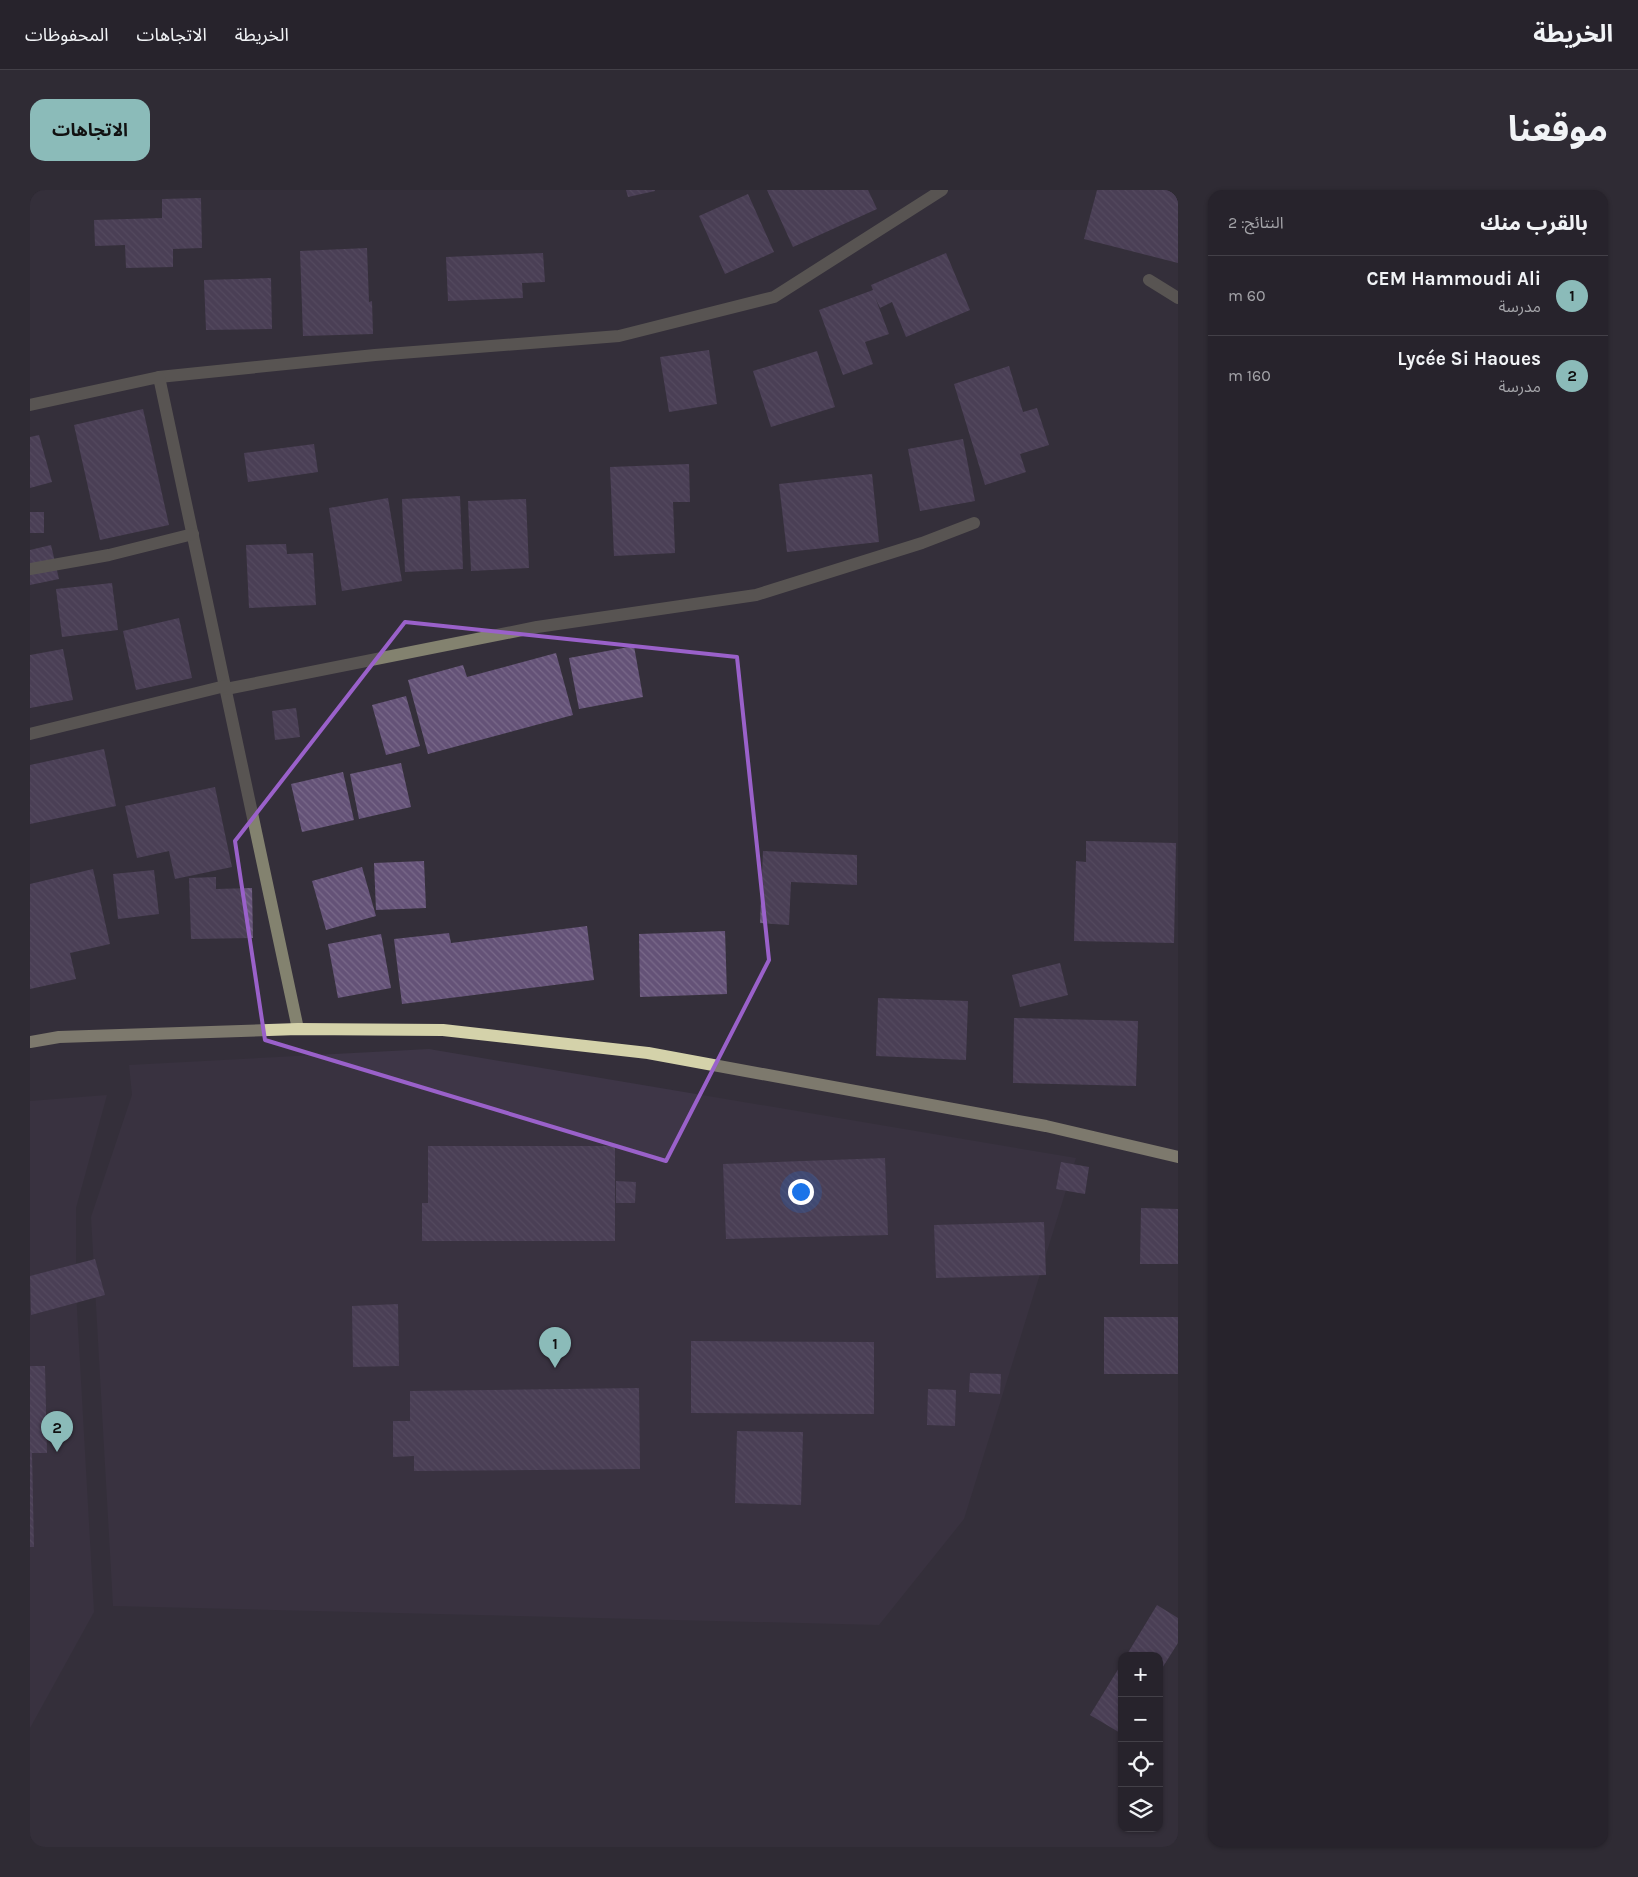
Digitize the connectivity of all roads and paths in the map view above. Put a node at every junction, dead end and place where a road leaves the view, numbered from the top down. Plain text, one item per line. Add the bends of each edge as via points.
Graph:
1 (942, 190) edge
2 (1149, 280) dead end
3 (1178, 298) edge
4 (159, 377) junction
5 (30, 405) edge
6 (974, 523) dead end
7 (193, 534) junction
8 (30, 569) edge
9 (225, 687) junction
10 (30, 734) edge
11 (298, 1029) junction
12 (30, 1042) edge
13 (1178, 1157) edge

1 - 4 street via 774,297 619,336
2 - 3 street
4 - 5 street
4 - 7 street
6 - 9 street via 922,543 756,595 537,627
7 - 8 street via 109,555
7 - 9 street
9 - 10 street
9 - 11 street
11 - 12 main road via 59,1037
11 - 13 main road via 443,1030 648,1053 1046,1126

